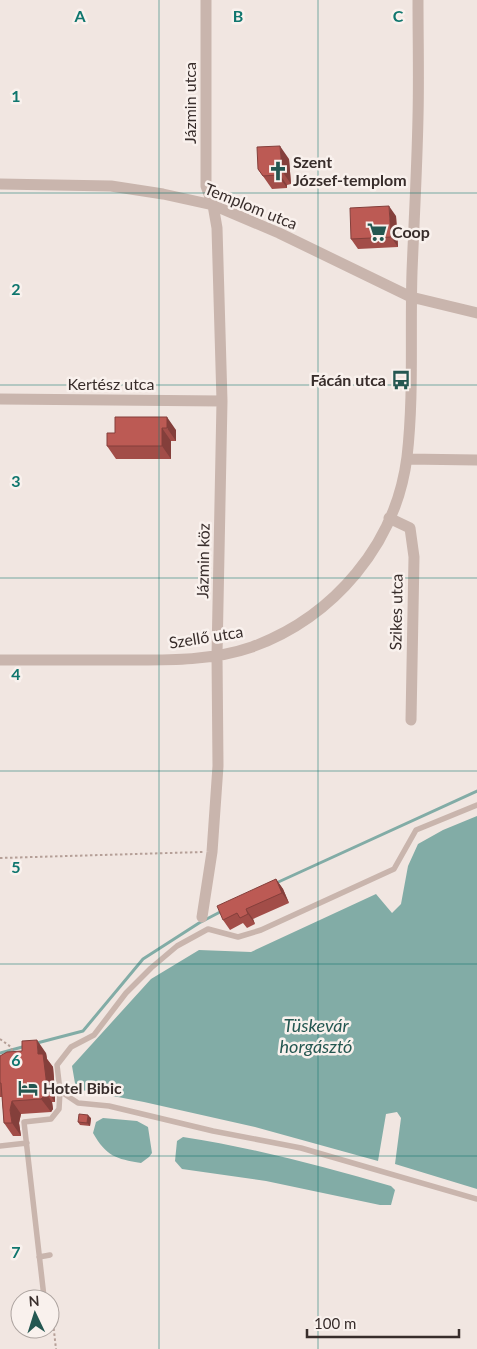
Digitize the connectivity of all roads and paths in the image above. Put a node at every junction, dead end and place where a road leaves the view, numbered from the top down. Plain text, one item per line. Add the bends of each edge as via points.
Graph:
1 (206, 0) edge
2 (418, 0) edge
3 (0, 184) edge
4 (213, 205) junction
5 (412, 297) junction
6 (477, 313) edge
7 (0, 399) edge
8 (222, 401) junction
9 (407, 459) junction
10 (477, 460) edge
11 (389, 518) junction
12 (218, 655) junction
13 (0, 660) edge
14 (411, 720) dead end
15 (477, 805) edge
16 (212, 852) junction
17 (0, 858) edge
18 (202, 917) joint
19 (208, 929) junction
20 (0, 1039) edge
21 (13, 1055) edge
22 (60, 1091) junction
23 (26, 1143) junction
24 (0, 1146) edge
25 (477, 1199) edge
26 (50, 1255) dead end
27 (40, 1257) junction
28 (43, 1289) edge

1 - 4 street, Jázmin utca via 206,186
2 - 5 street
3 - 4 street, Templom utca via 111,186
4 - 5 street, Templom utca
4 - 8 street, Jázmin köz via 219,256
5 - 6 street, Templom utca
5 - 9 street
7 - 8 street, Kertész utca
8 - 12 street, Jázmin köz
9 - 10 street
9 - 11 street, Szellő utca
11 - 12 street, Szellő utca via 360,572 317,612 285,632 251,647
11 - 14 street, Szikes utca via 410,528 413,547
12 - 13 street, Szellő utca via 169,660
12 - 16 street, Jázmin köz via 218,766
15 - 19 lane via 416,830 394,869 261,930 238,936
16 - 17 path
16 - 18 street, Jázmin köz
18 - 19 lane
19 - 22 lane via 177,946 151,968 126,993 94,1035 71,1047 57,1066
20 - 21 path via 11,1047
22 - 23 lane via 59,1109 52,1119 24,1122
22 - 25 lane via 78,1104 109,1106 301,1148
23 - 24 lane
23 - 27 lane
26 - 27 lane
27 - 28 lane

